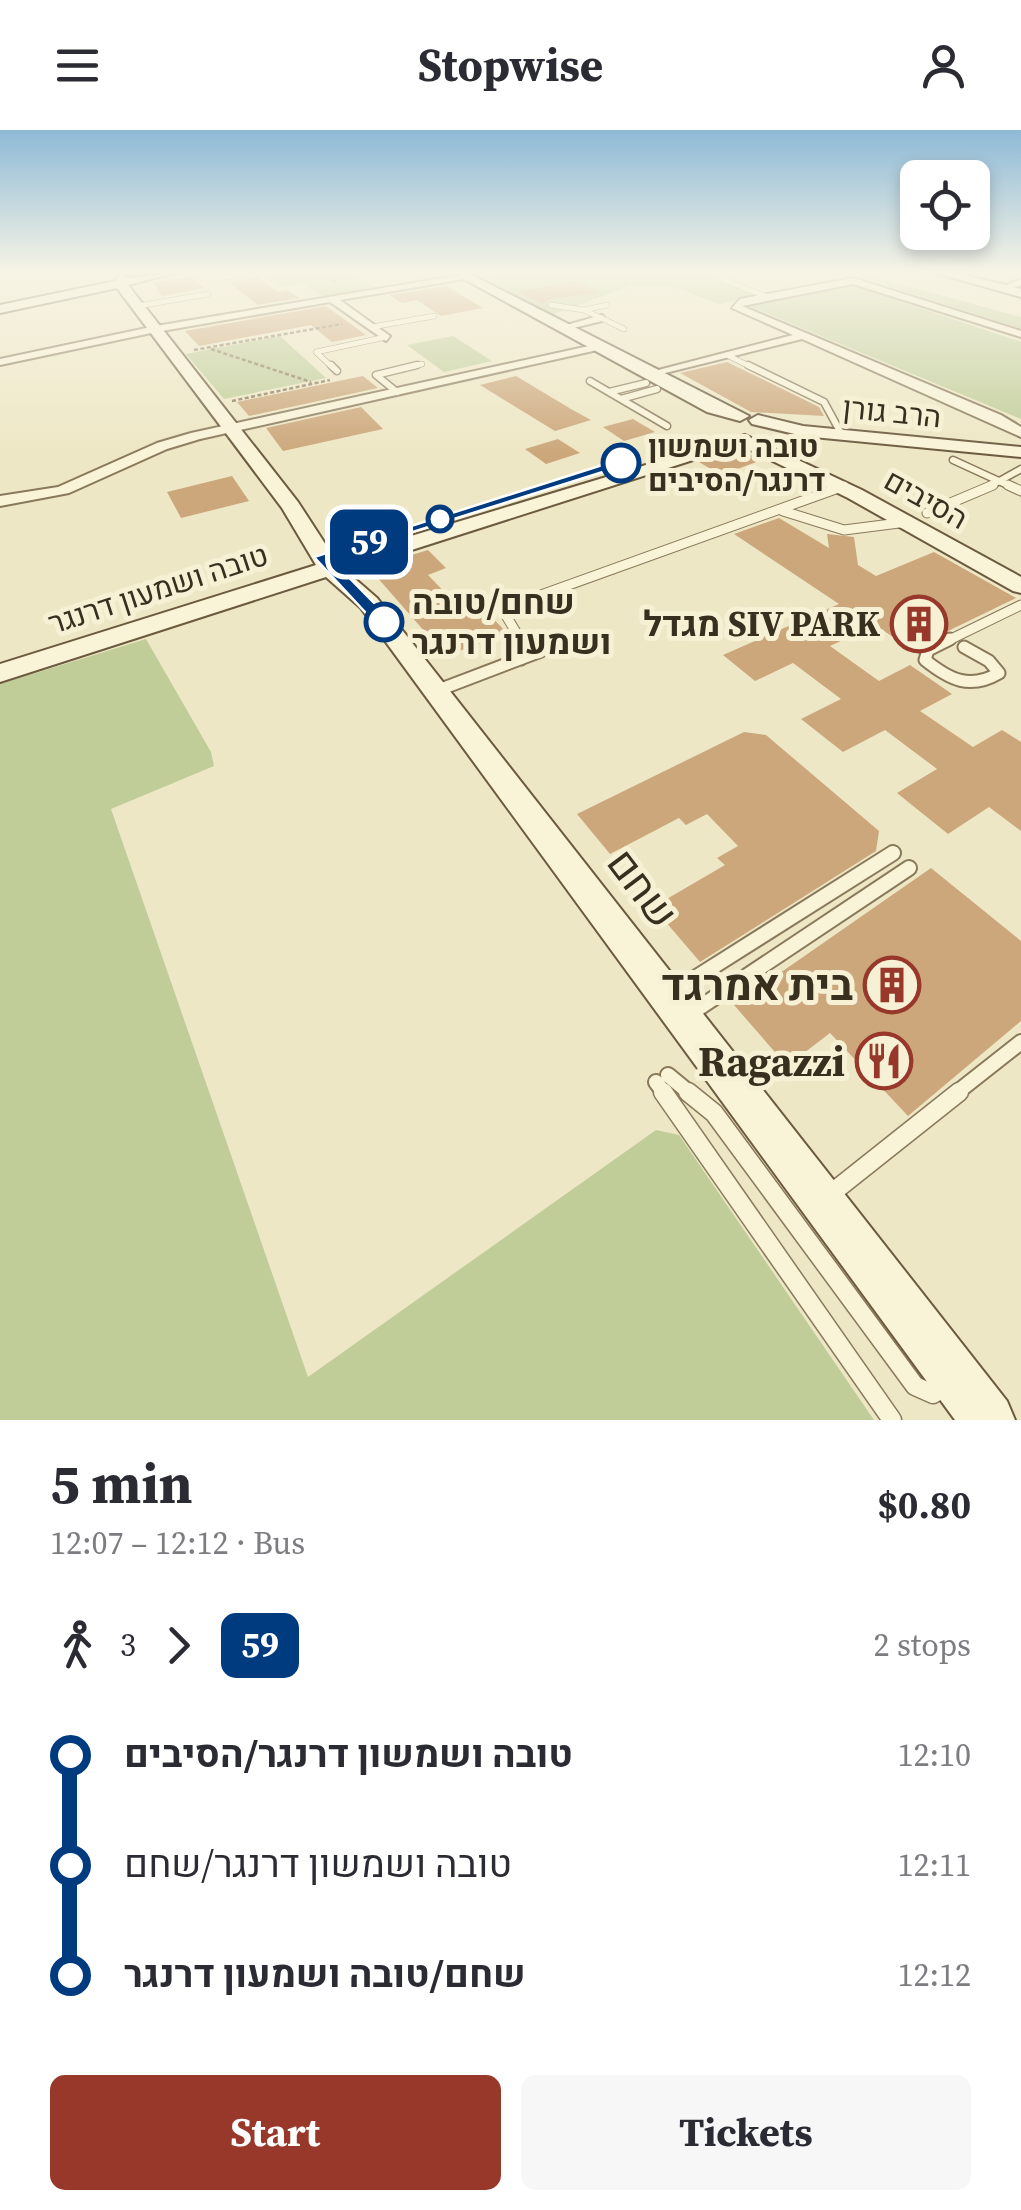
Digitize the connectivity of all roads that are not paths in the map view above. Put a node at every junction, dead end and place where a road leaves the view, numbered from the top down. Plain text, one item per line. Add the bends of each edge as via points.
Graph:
1 (136, 333) edge
2 (159, 333) edge
3 (379, 333) edge
4 (564, 333) edge
5 (577, 333) edge
6 (794, 333) edge
7 (801, 336) junction
8 (386, 338) joint
9 (591, 348) junction
10 (726, 355) junction
11 (0, 362) edge
12 (422, 364) dead end
13 (337, 372) dead end
14 (590, 381) dead end
15 (651, 382) junction
16 (397, 392) junction
17 (609, 392) junction
18 (621, 399) junction
19 (667, 426) dead end
20 (713, 427) junction
21 (231, 428) junction
22 (752, 432) junction
23 (1021, 433) edge
24 (838, 438) junction
25 (1018, 453) edge
26 (801, 460) junction
27 (953, 460) dead end
28 (1021, 468) edge
29 (1001, 482) junction
30 (847, 489) junction
31 (1021, 491) edge
32 (0, 501) edge
33 (783, 512) junction
34 (917, 518) junction
35 (335, 559) junction
36 (283, 583) junction
37 (1021, 586) edge
38 (360, 597) junction
39 (1021, 605) edge
40 (964, 647) dead end
41 (540, 652) dead end
42 (0, 657) edge
43 (521, 659) junction
44 (0, 673) edge
45 (436, 691) junction
46 (894, 853) dead end
47 (909, 868) dead end
48 (674, 1008) junction
49 (1021, 1042) edge
50 (820, 1201) junction
51 (958, 1380) junction
52 (984, 1419) edge
53 (892, 1420) edge

1 - 11 street
2 - 21 street, שחם
3 - 8 street
4 - 9 street, הסיבים
5 - 9 street, הסיבים
6 - 7 street
7 - 10 street
7 - 23 street
8 - 13 lane via 316,352
9 - 15 street, הסיבים
9 - 16 street
10 - 15 street
10 - 24 lane via 824,402
12 - 16 lane via 376,375
14 - 17 lane
15 - 17 lane
15 - 18 lane
15 - 20 street, הסיבים
15 - 22 street, הסיבים
16 - 21 street
17 - 18 lane
18 - 19 lane
20 - 22 street, טובה ושמעון דרנגר via 719,419
20 - 35 street, טובה ושמעון דרנגר via 692,440
21 - 32 street via 165,445 30,502
21 - 35 street, שחם
22 - 24 street, הרב גורן
22 - 26 street, הסיבים
22 - 30 street, הסיבים
22 - 35 street, טובה ושמעון דרנגר
24 - 25 street, הרב גורן
24 - 26 street via 804,448
26 - 30 street, הסיבים
27 - 29 lane
28 - 29 lane
29 - 31 lane
29 - 34 lane
30 - 33 lane
30 - 34 street, הסיבים
33 - 34 lane via 823,529 876,532
33 - 43 lane via 502,609 526,646
34 - 37 street, הסיבים
35 - 36 street, טובה ושמעון דרנגר
35 - 38 street, שחם
35 - 42 street, טובה ושמעון דרנגר
36 - 38 street via 321,582
36 - 44 street, טובה ושמעון דרנגר
38 - 45 street, שחם
39 - 40 lane via 928,650 925,660 960,684 981,685 999,673
41 - 43 lane
43 - 45 lane
45 - 48 street, שחם
46 - 48 lane
47 - 48 lane
48 - 50 street, שחם
49 - 50 lane
50 - 51 street, שחם
51 - 52 street, שחם
51 - 53 lane via 933,1394 915,1386 714,1113 662,1078

